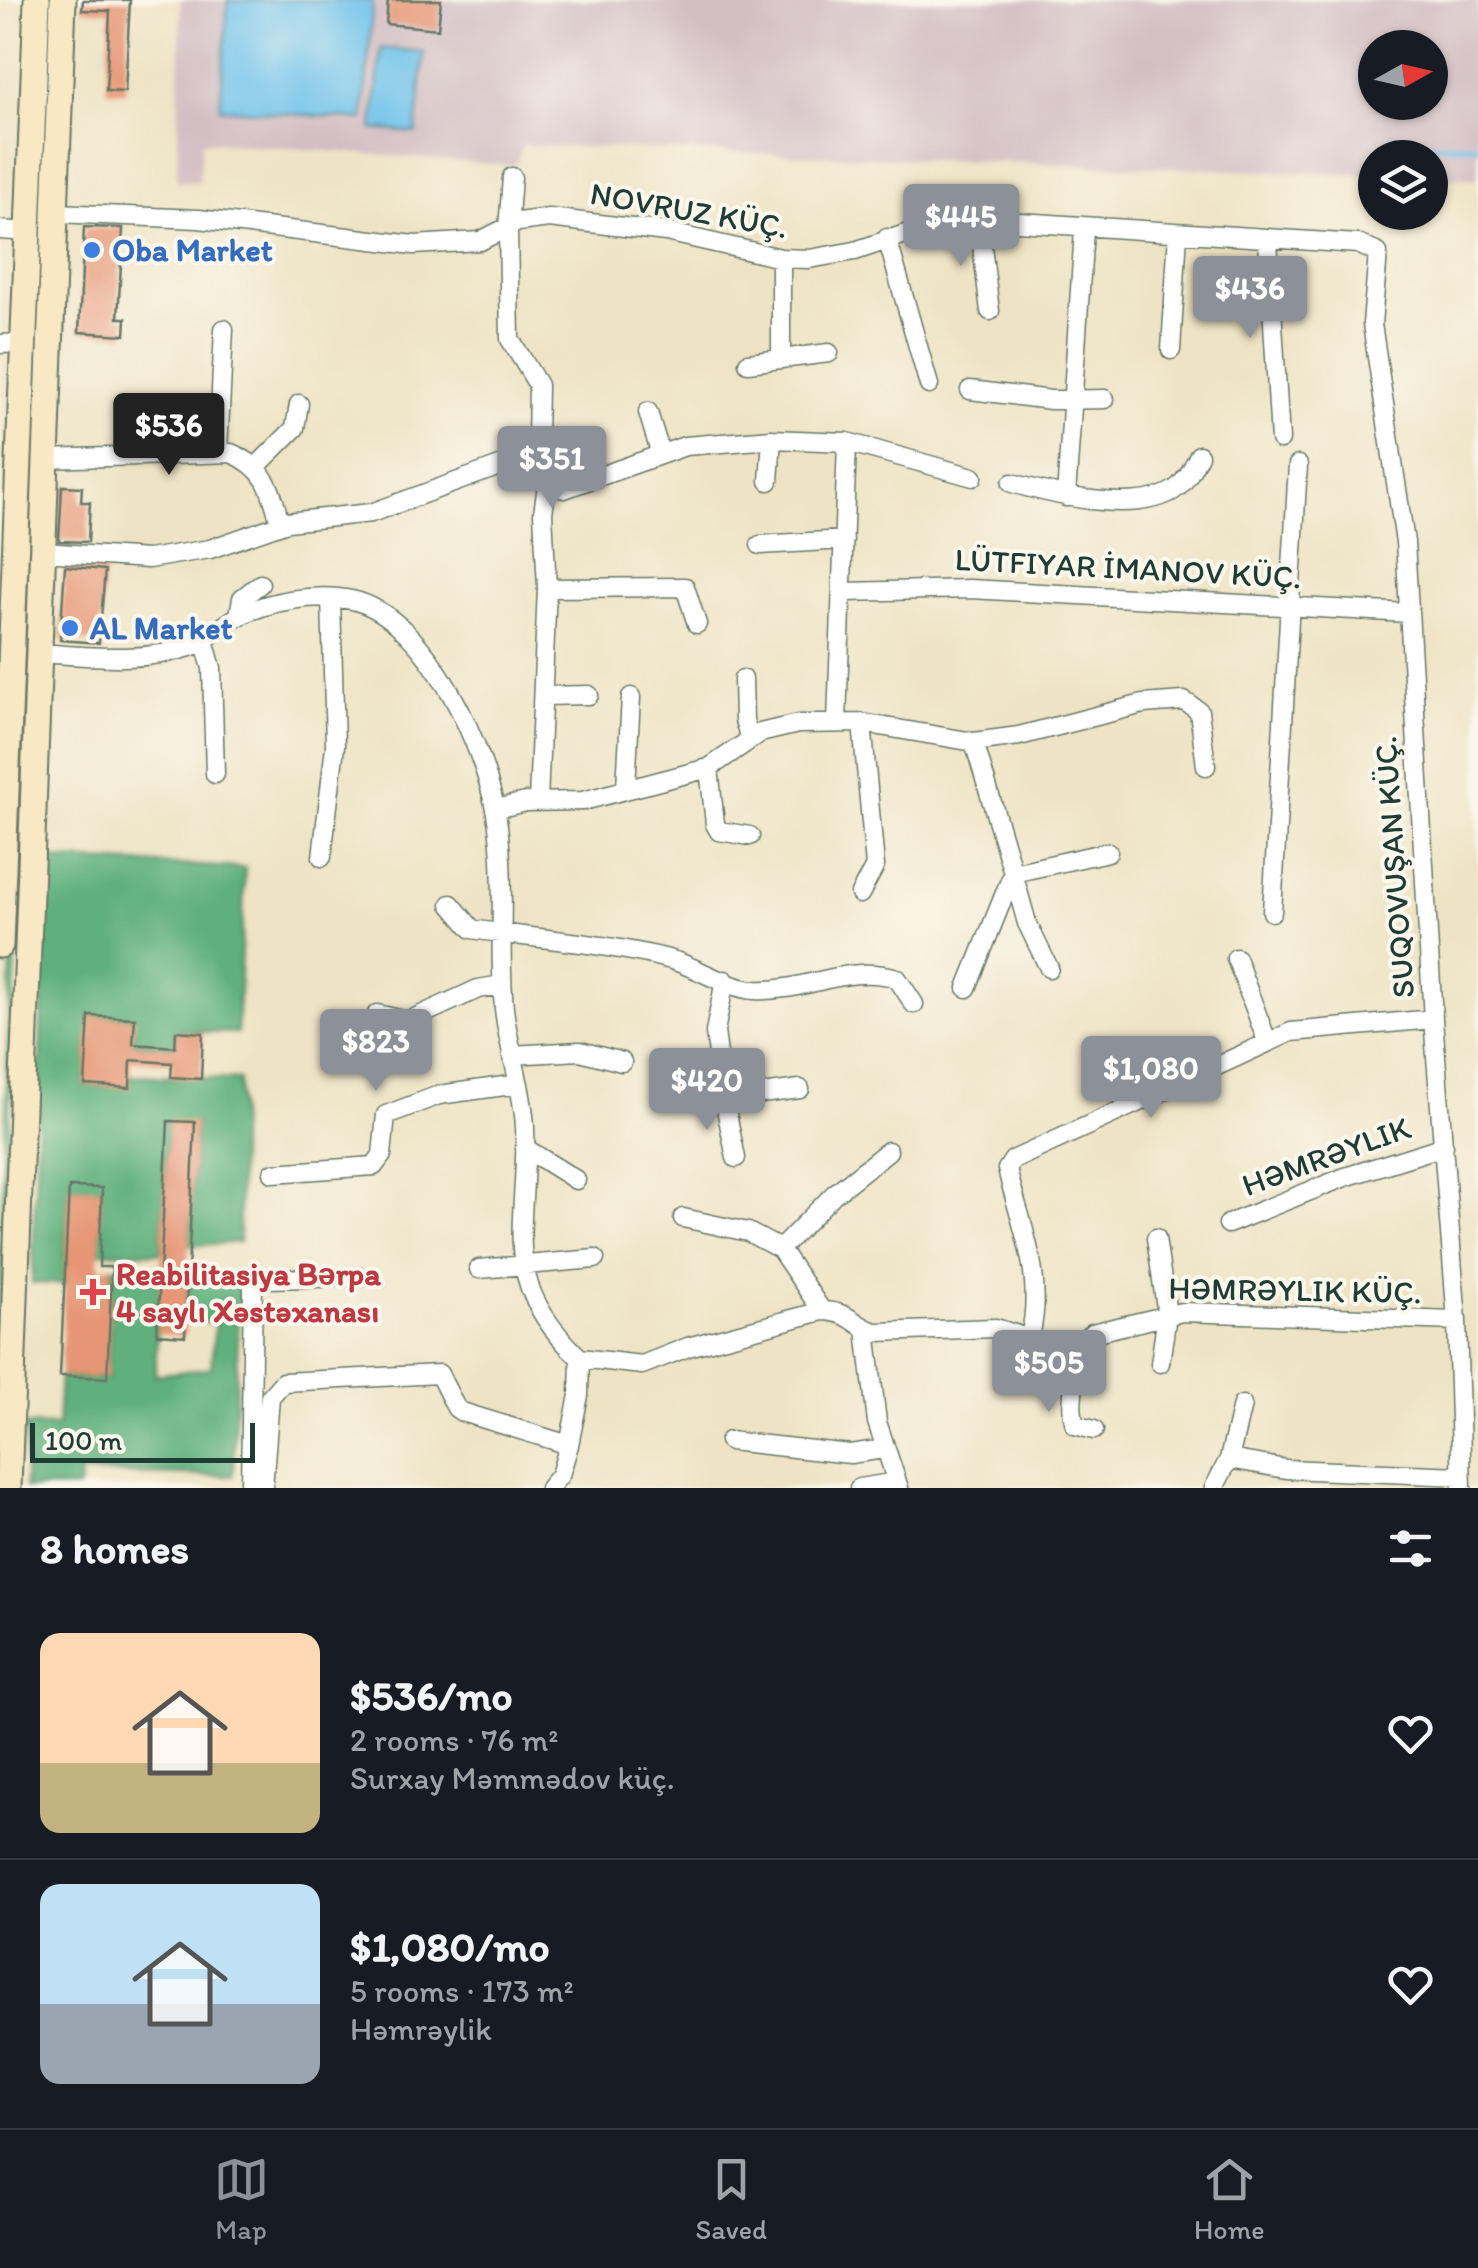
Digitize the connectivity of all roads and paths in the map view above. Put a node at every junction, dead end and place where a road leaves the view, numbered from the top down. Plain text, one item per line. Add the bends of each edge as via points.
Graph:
1 (37, 0) edge
2 (63, 0) edge
3 (512, 177) dead end
4 (55, 214) junction
5 (979, 222) junction
6 (508, 229) junction
7 (0, 230) edge
8 (1084, 230) junction
9 (29, 232) junction
10 (1178, 232) junction
11 (888, 238) junction
12 (1268, 240) junction
13 (1373, 248) joint
14 (780, 258) junction
15 (990, 310) dead end
16 (224, 330) dead end
17 (12, 344) edge
18 (1172, 350) dead end
19 (829, 353) dead end
20 (780, 359) junction
21 (748, 363) dead end
22 (929, 386) dead end
23 (970, 390) dead end
24 (1104, 399) dead end
25 (1070, 400) junction
26 (299, 404) dead end
27 (648, 412) dead end
28 (772, 439) junction
29 (1280, 440) dead end
30 (847, 442) junction
31 (218, 452) junction
32 (660, 452) junction
33 (1199, 456) dead end
34 (46, 458) junction
35 (1298, 465) dead end
36 (257, 466) junction
37 (525, 466) junction
38 (973, 477) dead end
39 (769, 481) dead end
40 (1012, 483) dead end
41 (547, 485) junction
42 (1066, 497) junction
43 (8, 514) edge
44 (280, 524) junction
45 (844, 540) junction
46 (760, 545) dead end
47 (42, 552) junction
48 (260, 584) dead end
49 (547, 588) junction
50 (844, 592) junction
51 (330, 598) junction
52 (1288, 606) junction
53 (1408, 614) junction
54 (239, 616) junction
55 (697, 624) dead end
56 (204, 640) junction
57 (39, 653) junction
58 (743, 679) dead end
59 (588, 695) dead end
60 (544, 696) junction
61 (630, 697) dead end
62 (838, 722) junction
63 (862, 723) junction
64 (750, 739) junction
65 (974, 742) junction
66 (1206, 766) dead end
67 (709, 768) junction
68 (215, 774) dead end
69 (626, 787) junction
70 (538, 801) junction
71 (495, 809) junction
72 (2, 828) edge
73 (750, 836) dead end
74 (1108, 852) dead end
75 (322, 857) dead end
76 (1012, 873) junction
77 (860, 894) dead end
78 (451, 904) dead end
79 (1272, 912) dead end
80 (500, 933) junction
81 (0, 945) edge
82 (1236, 958) dead end
83 (1050, 968) dead end
84 (724, 980) junction
85 (502, 985) junction
86 (966, 988) dead end
87 (914, 1004) dead end
88 (377, 1014) dead end
89 (1434, 1019) junction
90 (1267, 1041) junction
91 (512, 1055) junction
92 (622, 1062) dead end
93 (519, 1084) junction
94 (800, 1089) dead end
95 (724, 1099) junction
96 (1444, 1146) junction
97 (525, 1148) junction
98 (888, 1151) dead end
99 (736, 1158) dead end
100 (273, 1173) dead end
101 (576, 1180) dead end
102 (683, 1218) dead end
103 (1228, 1224) dead end
104 (1156, 1238) dead end
105 (780, 1249) junction
106 (595, 1259) dead end
107 (521, 1266) junction
108 (479, 1269) dead end
109 (362, 1278) dead end
110 (822, 1311) junction
111 (1167, 1315) junction
112 (1457, 1321) junction
113 (866, 1330) junction
114 (1030, 1336) junction
115 (1074, 1347) junction
116 (580, 1358) junction
117 (1160, 1363) dead end
118 (6, 1395) edge
119 (1242, 1405) dead end
120 (1094, 1430) dead end
121 (729, 1441) dead end
122 (569, 1445) junction
123 (884, 1449) junction
124 (1229, 1459) junction
125 (1461, 1482) edge
126 (898, 1485) edge
127 (8, 1488) edge
128 (250, 1488) edge
129 (263, 1488) edge
130 (549, 1488) edge
131 (859, 1488) edge
132 (1214, 1488) edge

1 - 9 main road
2 - 4 main road
3 - 6 street
4 - 6 street, NOVRUZ KÜÇ. via 200,219 414,245 480,241
4 - 9 main road
4 - 34 main road
5 - 8 street, NOVRUZ KÜÇ.
5 - 11 street, NOVRUZ KÜÇ. via 935,224
5 - 15 street
6 - 14 street, NOVRUZ KÜÇ. via 549,218 666,232
6 - 37 street via 510,339 538,386 537,444
7 - 9 street
8 - 10 street, NOVRUZ KÜÇ.
8 - 25 street
9 - 17 main road
10 - 12 street, NOVRUZ KÜÇ.
10 - 18 street
11 - 14 street, NOVRUZ KÜÇ. via 830,257
11 - 22 street
12 - 13 street, NOVRUZ KÜÇ.
12 - 29 street
13 - 53 street, SUQOVUŞAN KÜÇ. via 1380,258 1372,324 1405,542
14 - 20 street
16 - 31 street
17 - 43 main road
19 - 20 street
20 - 21 street
23 - 25 street
24 - 25 street
25 - 42 street
26 - 36 street via 295,428
27 - 32 street
28 - 30 street
28 - 32 street
28 - 39 street
30 - 38 street
30 - 45 street
31 - 34 street
31 - 36 street
32 - 41 street via 584,486
33 - 42 street via 1180,486 1152,501
34 - 47 main road
35 - 52 street
36 - 44 street
37 - 41 street
37 - 44 street via 491,466 370,513
40 - 42 street
41 - 49 street
43 - 72 main road
44 - 47 street via 175,556
45 - 46 street
45 - 50 street
47 - 57 main road
48 - 54 street via 242,598
49 - 55 street via 685,587
49 - 60 street
50 - 52 street, LÜTFIYAR İMANOV KÜÇ. via 970,589
50 - 62 street
51 - 54 street
51 - 71 street via 385,614 426,655 464,723
51 - 75 street via 335,746
52 - 53 street, LÜTFIYAR İMANOV KÜÇ.
52 - 79 street
53 - 89 street, SUQOVUŞAN KÜÇ.
54 - 56 street
56 - 57 street via 149,654
56 - 68 street via 212,668
57 - 118 main road
58 - 64 street
59 - 60 street
60 - 70 street
61 - 69 street
62 - 63 street
62 - 64 street via 774,728
63 - 65 street
63 - 77 street via 875,866
64 - 67 street
65 - 66 street via 1184,700 1198,710
65 - 76 street
67 - 69 street
67 - 73 street via 715,824
69 - 70 street via 583,801
70 - 71 street
71 - 80 street
72 - 81 main road
74 - 76 street
76 - 83 street via 1022,912
76 - 86 street
78 - 80 street via 464,924
80 - 84 street via 656,956
80 - 85 street
82 - 90 street
84 - 87 street via 758,991 836,974 883,974 897,978
84 - 95 street via 715,1020
85 - 88 street via 408,1021
85 - 91 street
89 - 90 street via 1292,1032
89 - 96 street, SUQOVUŞAN KÜÇ.
90 - 114 street via 1013,1160 1008,1169 1036,1282
91 - 92 street via 580,1051
91 - 93 street
93 - 97 street
93 - 100 street via 439,1095 386,1115 382,1155 374,1166
94 - 95 street
95 - 99 street
96 - 103 street, HƏMRƏYLIK
96 - 112 street, SUQOVUŞAN KÜÇ.
97 - 101 street
97 - 107 street
98 - 105 street
102 - 105 street via 748,1232
104 - 111 street
105 - 110 street
106 - 107 street
107 - 108 street
107 - 116 street via 535,1300
109 - 128 street via 257,1279 252,1286
110 - 113 street via 844,1312
110 - 116 street via 642,1365
111 - 112 street, HƏMRƏYLIK KÜÇ.
111 - 115 street, HƏMRƏYLIK KÜÇ. via 1092,1333
111 - 117 street
112 - 125 street, SUQOVUŞAN KÜÇ.
113 - 114 street via 996,1328
113 - 123 street
114 - 115 street
115 - 120 street via 1072,1416 1076,1425
116 - 122 street
118 - 127 main road
119 - 124 street
121 - 123 street via 850,1454
122 - 129 street via 462,1412 439,1374 296,1378 275,1387 270,1398
122 - 130 street
123 - 126 street
124 - 125 street
124 - 132 street
126 - 131 street

